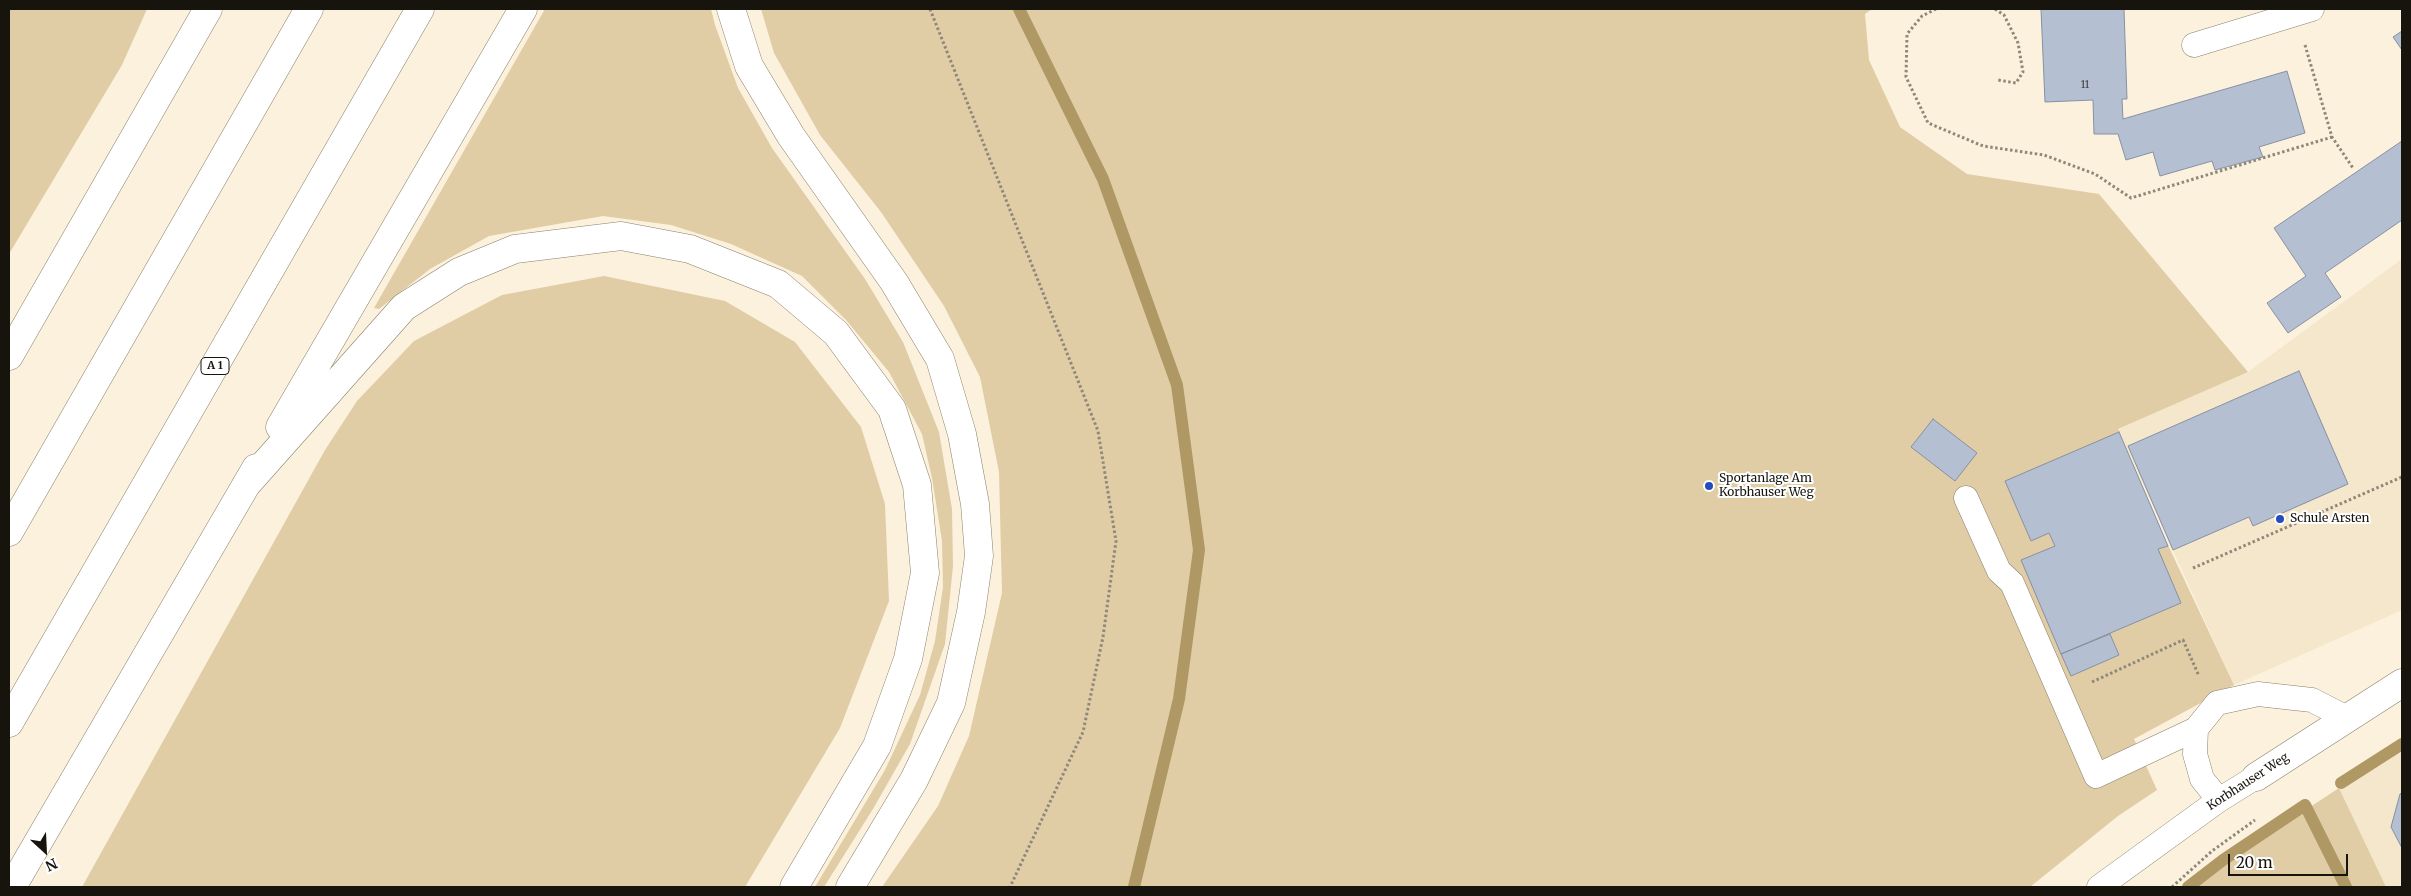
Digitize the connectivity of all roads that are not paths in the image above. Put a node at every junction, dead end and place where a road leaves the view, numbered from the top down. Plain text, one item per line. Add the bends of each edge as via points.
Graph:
1 (208, 9) edge
2 (309, 9) edge
3 (420, 9) edge
4 (523, 9) edge
5 (731, 9) edge
6 (2304, 11) edge
7 (197, 20) edge
8 (2194, 45) dead end
9 (9, 356) edge
10 (246, 484) junction
11 (1966, 498) dead end
12 (9, 532) edge
13 (2402, 683) edge
14 (2347, 718) junction
15 (9, 724) edge
16 (2196, 729) junction
17 (2256, 777) joint
18 (2219, 800) junction
19 (12, 887) edge
20 (794, 887) edge
21 (850, 887) edge
22 (2099, 887) edge

1 - 7 main road
2 - 12 main road
3 - 15 main road, A 1
4 - 10 main road
5 - 21 main road via 749,66 791,136 894,282 940,359 962,434 975,504 979,556 971,612 951,703 914,780
6 - 8 lane
7 - 9 main road
10 - 19 main road
10 - 20 main road via 404,307 459,272 515,249 620,236 690,249 778,284 836,333 892,410 917,485 925,572 908,660 877,746
11 - 16 lane via 1999,571 2012,583 2096,776
13 - 14 main road, Korbhauser Weg
14 - 16 lane via 2312,700 2258,694 2216,703
14 - 17 main road, Korbhauser Weg
16 - 18 lane via 2195,754 2202,779
17 - 18 lane, Korbhauser Weg
18 - 22 lane, Korbhauser Weg

